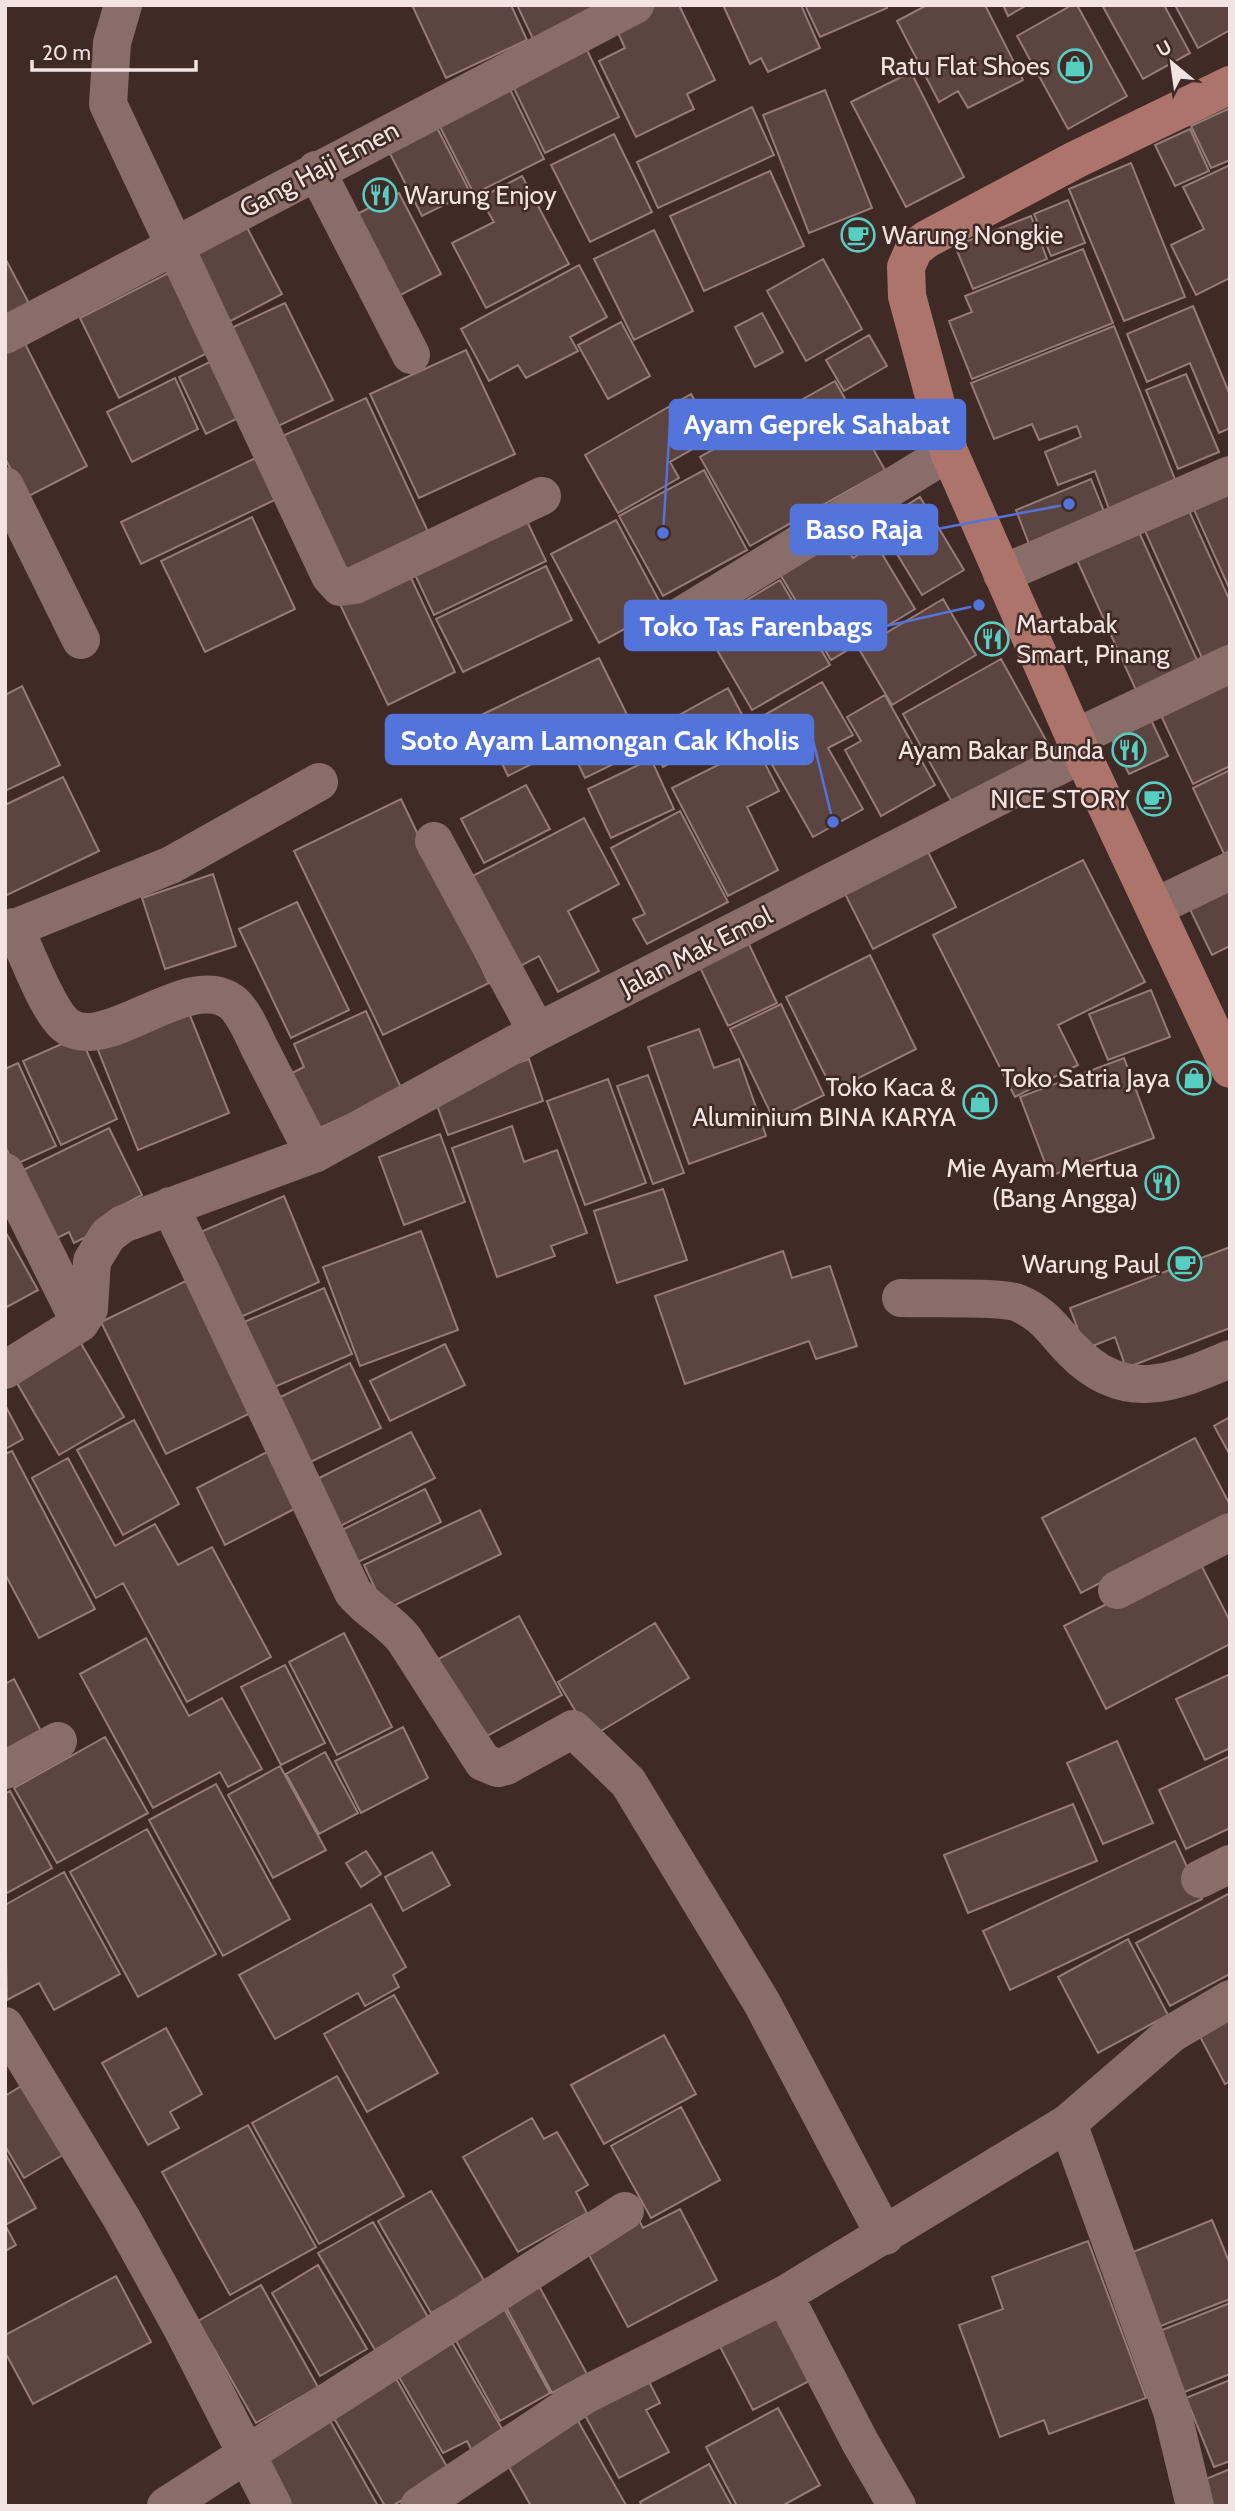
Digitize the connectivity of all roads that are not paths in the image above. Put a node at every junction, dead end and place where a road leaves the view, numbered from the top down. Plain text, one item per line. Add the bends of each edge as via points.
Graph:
1 (123, 5) edge
2 (635, 5) edge
3 (1230, 85) edge
4 (316, 170) junction
5 (175, 245) junction
6 (5, 335) edge
7 (411, 355) dead end
8 (950, 452) junction
9 (1230, 475) edge
10 (5, 486) edge
11 (542, 496) dead end
12 (1002, 574) junction
13 (681, 616) dead end
14 (81, 640) dead end
15 (1230, 664) edge
16 (1079, 746) junction
17 (319, 782) dead end
18 (434, 841) dead end
19 (1230, 871) edge
20 (1155, 907) junction
21 (10, 929) edge
22 (537, 1032) junction
23 (1230, 1069) edge
24 (314, 1154) junction
25 (5, 1172) edge
26 (170, 1206) junction
27 (901, 1298) dead end
28 (80, 1323) junction
29 (1230, 1359) edge
30 (5, 1370) edge
31 (1230, 1532) edge
32 (1117, 1590) dead end
33 (58, 1741) dead end
34 (5, 1770) edge
35 (1230, 1999) edge
36 (5, 2025) edge
37 (1068, 2123) junction
38 (625, 2211) dead end
39 (885, 2236) junction
40 (784, 2295) junction
41 (245, 2453) junction
42 (166, 2506) edge
43 (272, 2506) edge
44 (419, 2506) edge
45 (897, 2506) edge
46 (1195, 2506) edge

1 - 5 street via 112,43 108,104
2 - 4 street, Gang Haji Emen
3 - 8 main road via 1075,160 914,249 906,267 907,296
4 - 5 street, Gang Haji Emen
4 - 7 street
5 - 6 street, Gang Haji Emen
5 - 11 street via 330,576 340,587 355,585
8 - 12 main road
8 - 13 street
9 - 12 street
10 - 14 street
12 - 16 main road
15 - 16 street, Jalan Mak Emol
16 - 20 main road
16 - 22 street, Jalan Mak Emol
17 - 21 street via 171,865
18 - 22 street
19 - 20 street
20 - 23 main road
21 - 24 street via 59,1019 76,1032 98,1033 181,999 208,996 232,1003 248,1025
22 - 24 street, Jalan Mak Emol
24 - 26 street, Jalan Mak Emol
25 - 28 street
26 - 28 street, Jalan Mak Emol via 123,1224 99,1246 92,1261 89,1309
26 - 39 street via 353,1592 393,1624 483,1762 506,1766 573,1729 628,1782 762,2003
27 - 29 street via 1016,1302 1045,1317 1073,1351 1111,1380 1146,1385 1177,1381
28 - 30 street
31 - 32 street
33 - 34 street
35 - 37 street via 1171,2034
36 - 41 street via 122,2219
37 - 39 street
37 - 46 street via 1172,2411
38 - 41 street
39 - 40 street
40 - 44 street via 585,2395
40 - 45 street
41 - 42 street
41 - 43 street

